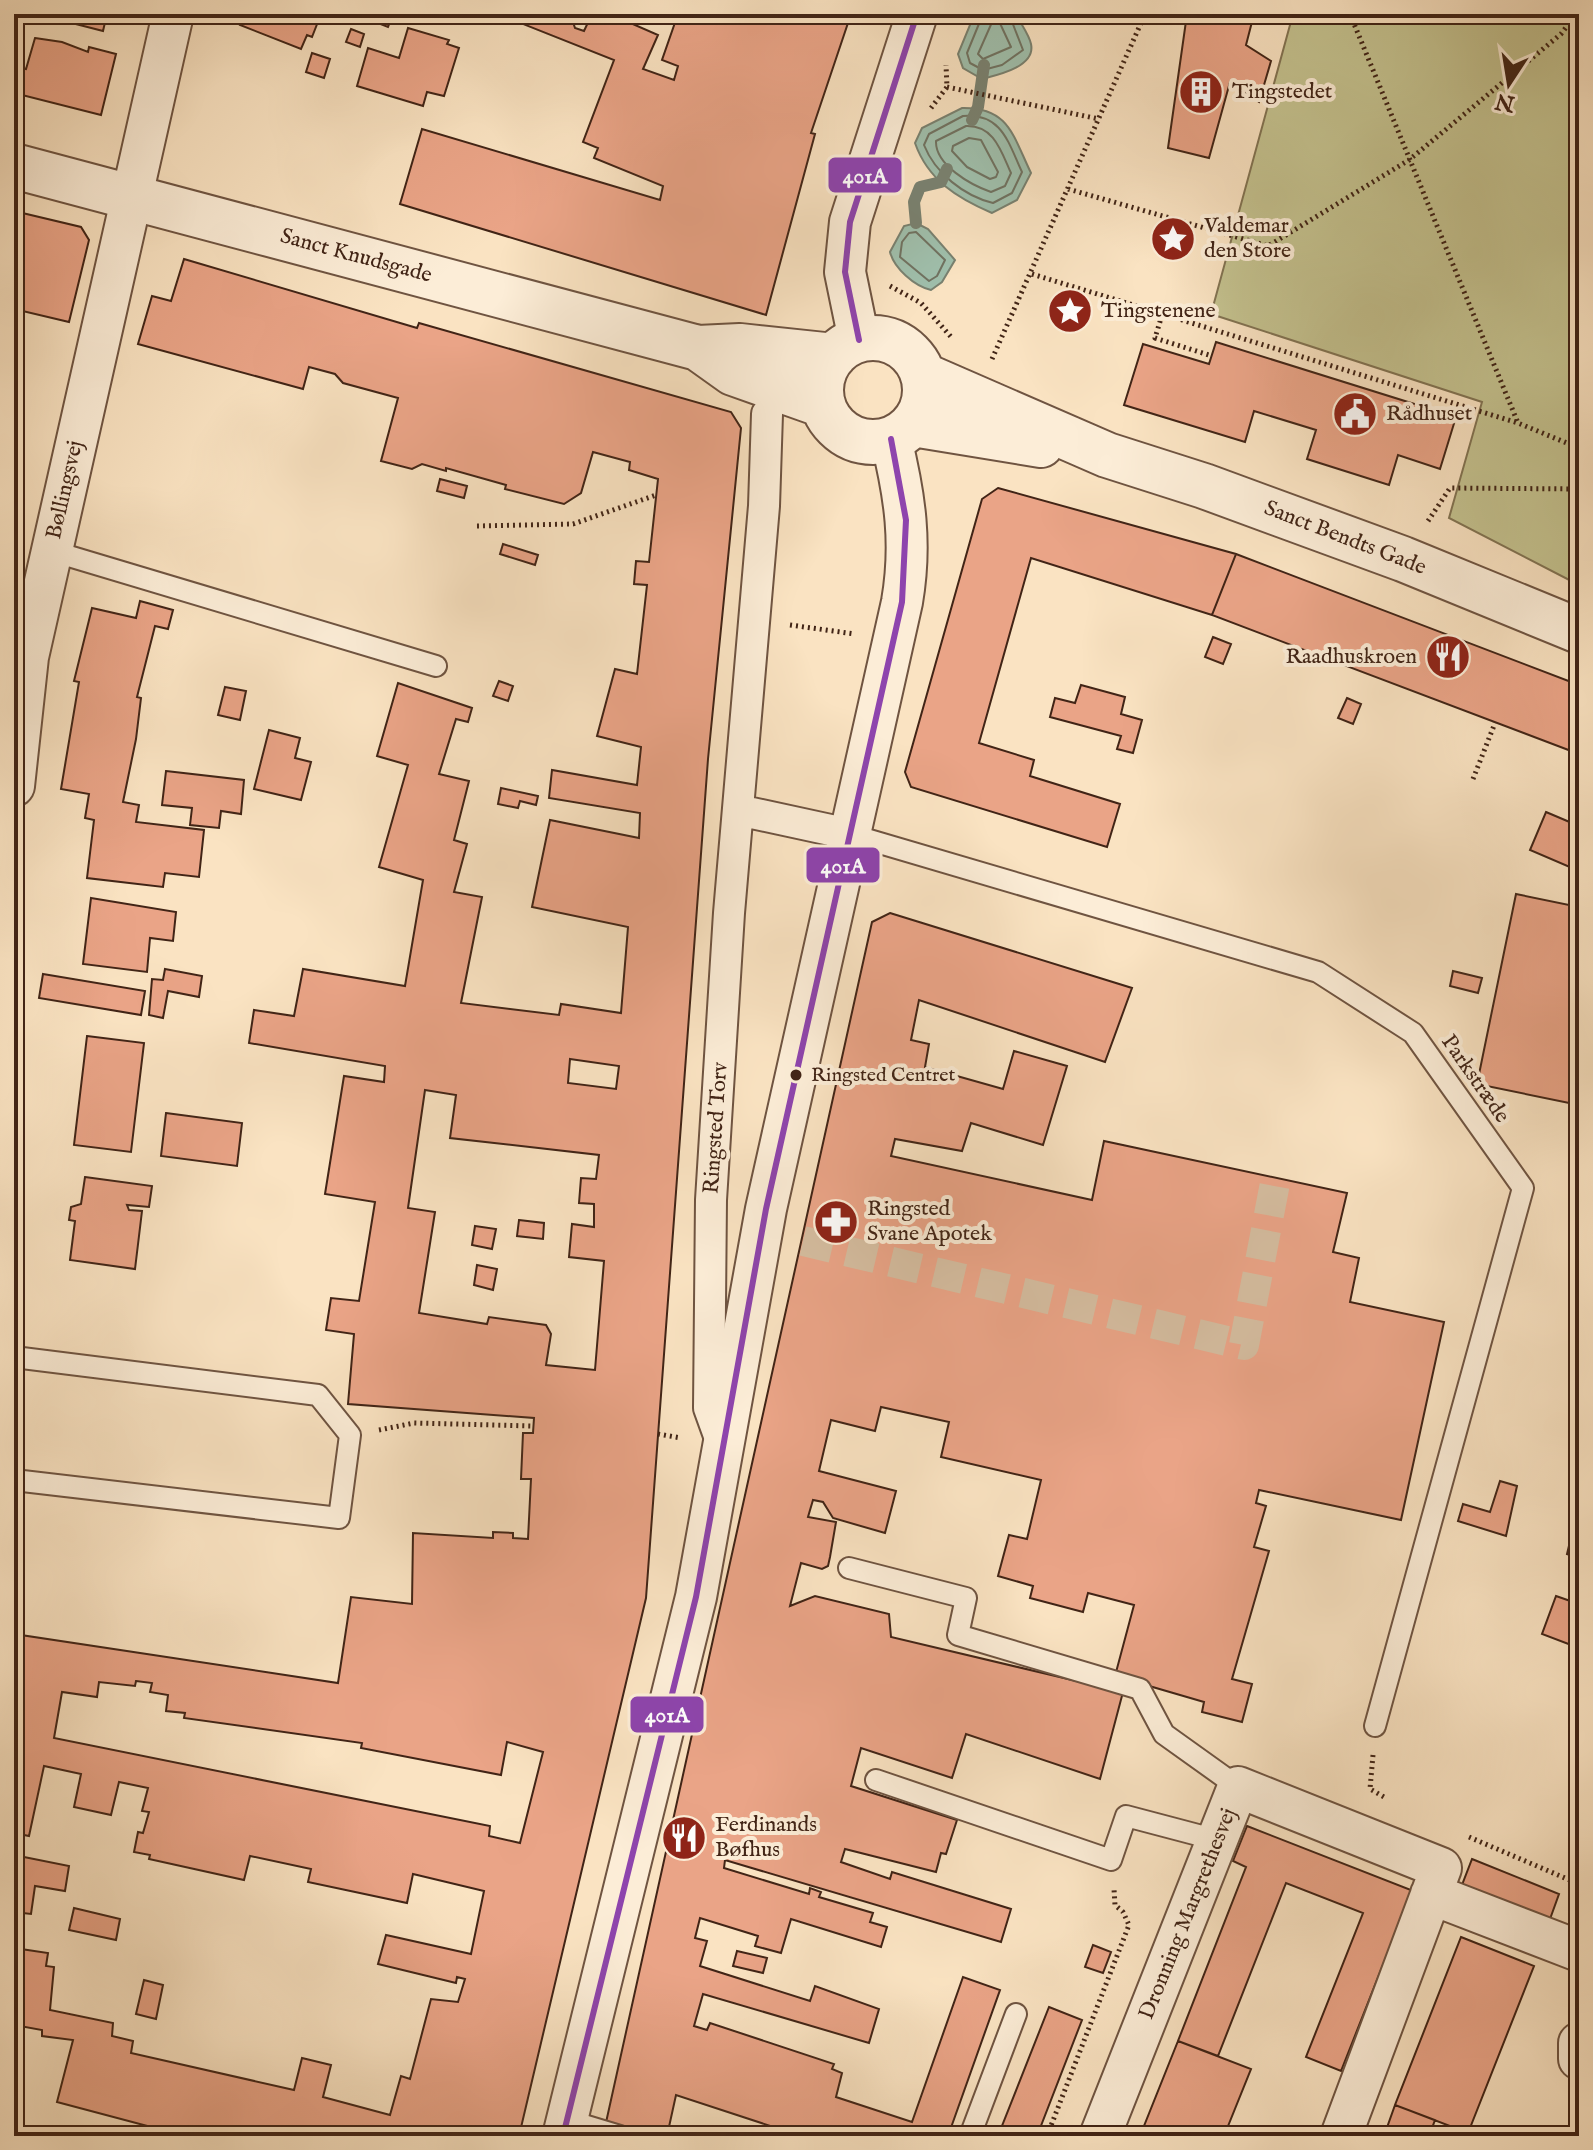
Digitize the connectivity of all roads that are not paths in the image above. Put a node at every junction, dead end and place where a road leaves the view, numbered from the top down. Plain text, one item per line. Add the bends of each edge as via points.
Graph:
1 (173, 14) edge
2 (917, 14) edge
3 (14, 166) edge
4 (132, 196) junction
5 (698, 348) junction
6 (846, 348) junction
7 (923, 375) junction
8 (823, 405) junction
9 (767, 414) dead end
10 (902, 432) junction
11 (1107, 455) junction
12 (52, 551) junction
13 (1579, 631) edge
14 (436, 666) dead end
15 (14, 786) edge
16 (738, 810) junction
17 (849, 834) junction
18 (14, 1357) edge
19 (722, 1444) junction
20 (14, 1480) edge
21 (849, 1568) dead end
22 (1375, 1726) road end
23 (876, 1780) dead end
24 (1238, 1787) junction
25 (1217, 1840) junction
26 (1431, 1894) junction
27 (1579, 1951) edge
28 (1016, 2014) dead end
29 (1579, 2043) edge
30 (1579, 2059) edge
31 (565, 2128) edge
32 (620, 2136) edge
33 (970, 2136) edge
34 (1100, 2136) edge
35 (1341, 2136) edge

1 - 4 street, Bøllingsvej
2 - 6 street via 850,222
3 - 4 street, Sanct Knudsgade
4 - 5 street, Sanct Knudsgade
4 - 12 street, Bøllingsvej
5 - 6 street, Sanct Knudsgade
5 - 8 street, Sanct Knudsgade via 733,373
6 - 7 street via 891,341 916,361
6 - 8 street via 823,379
7 - 10 street via 922,410
7 - 11 street, Sanct Bendts Gade
8 - 10 street via 829,418 850,436 877,442
9 - 16 street, Ringsted Torv
10 - 11 street, Sanct Bendts Gade
10 - 17 street via 907,573
11 - 13 street, Sanct Bendts Gade via 1403,559
12 - 14 lane
12 - 15 street, Bøllingsvej via 28,657
16 - 17 street
16 - 19 street, Ringsted Torv via 711,1200 709,1408
17 - 19 street via 773,1179
17 - 22 lane, Parkstræde via 1318,972 1413,1033 1523,1188
18 - 20 lane via 318,1395 350,1435 339,1518
19 - 31 street via 696,1597
21 - 24 lane via 966,1598 958,1635 1140,1689 1164,1734
23 - 25 lane via 1111,1860 1126,1816
24 - 25 street, Dronning Margrethesvej
24 - 26 street, Dronning Margrethesvej via 1441,1868
25 - 34 street, Dronning Margrethesvej
26 - 27 street
26 - 35 street, Dronning Margrethesvej
28 - 33 lane
29 - 30 street
31 - 32 lane

